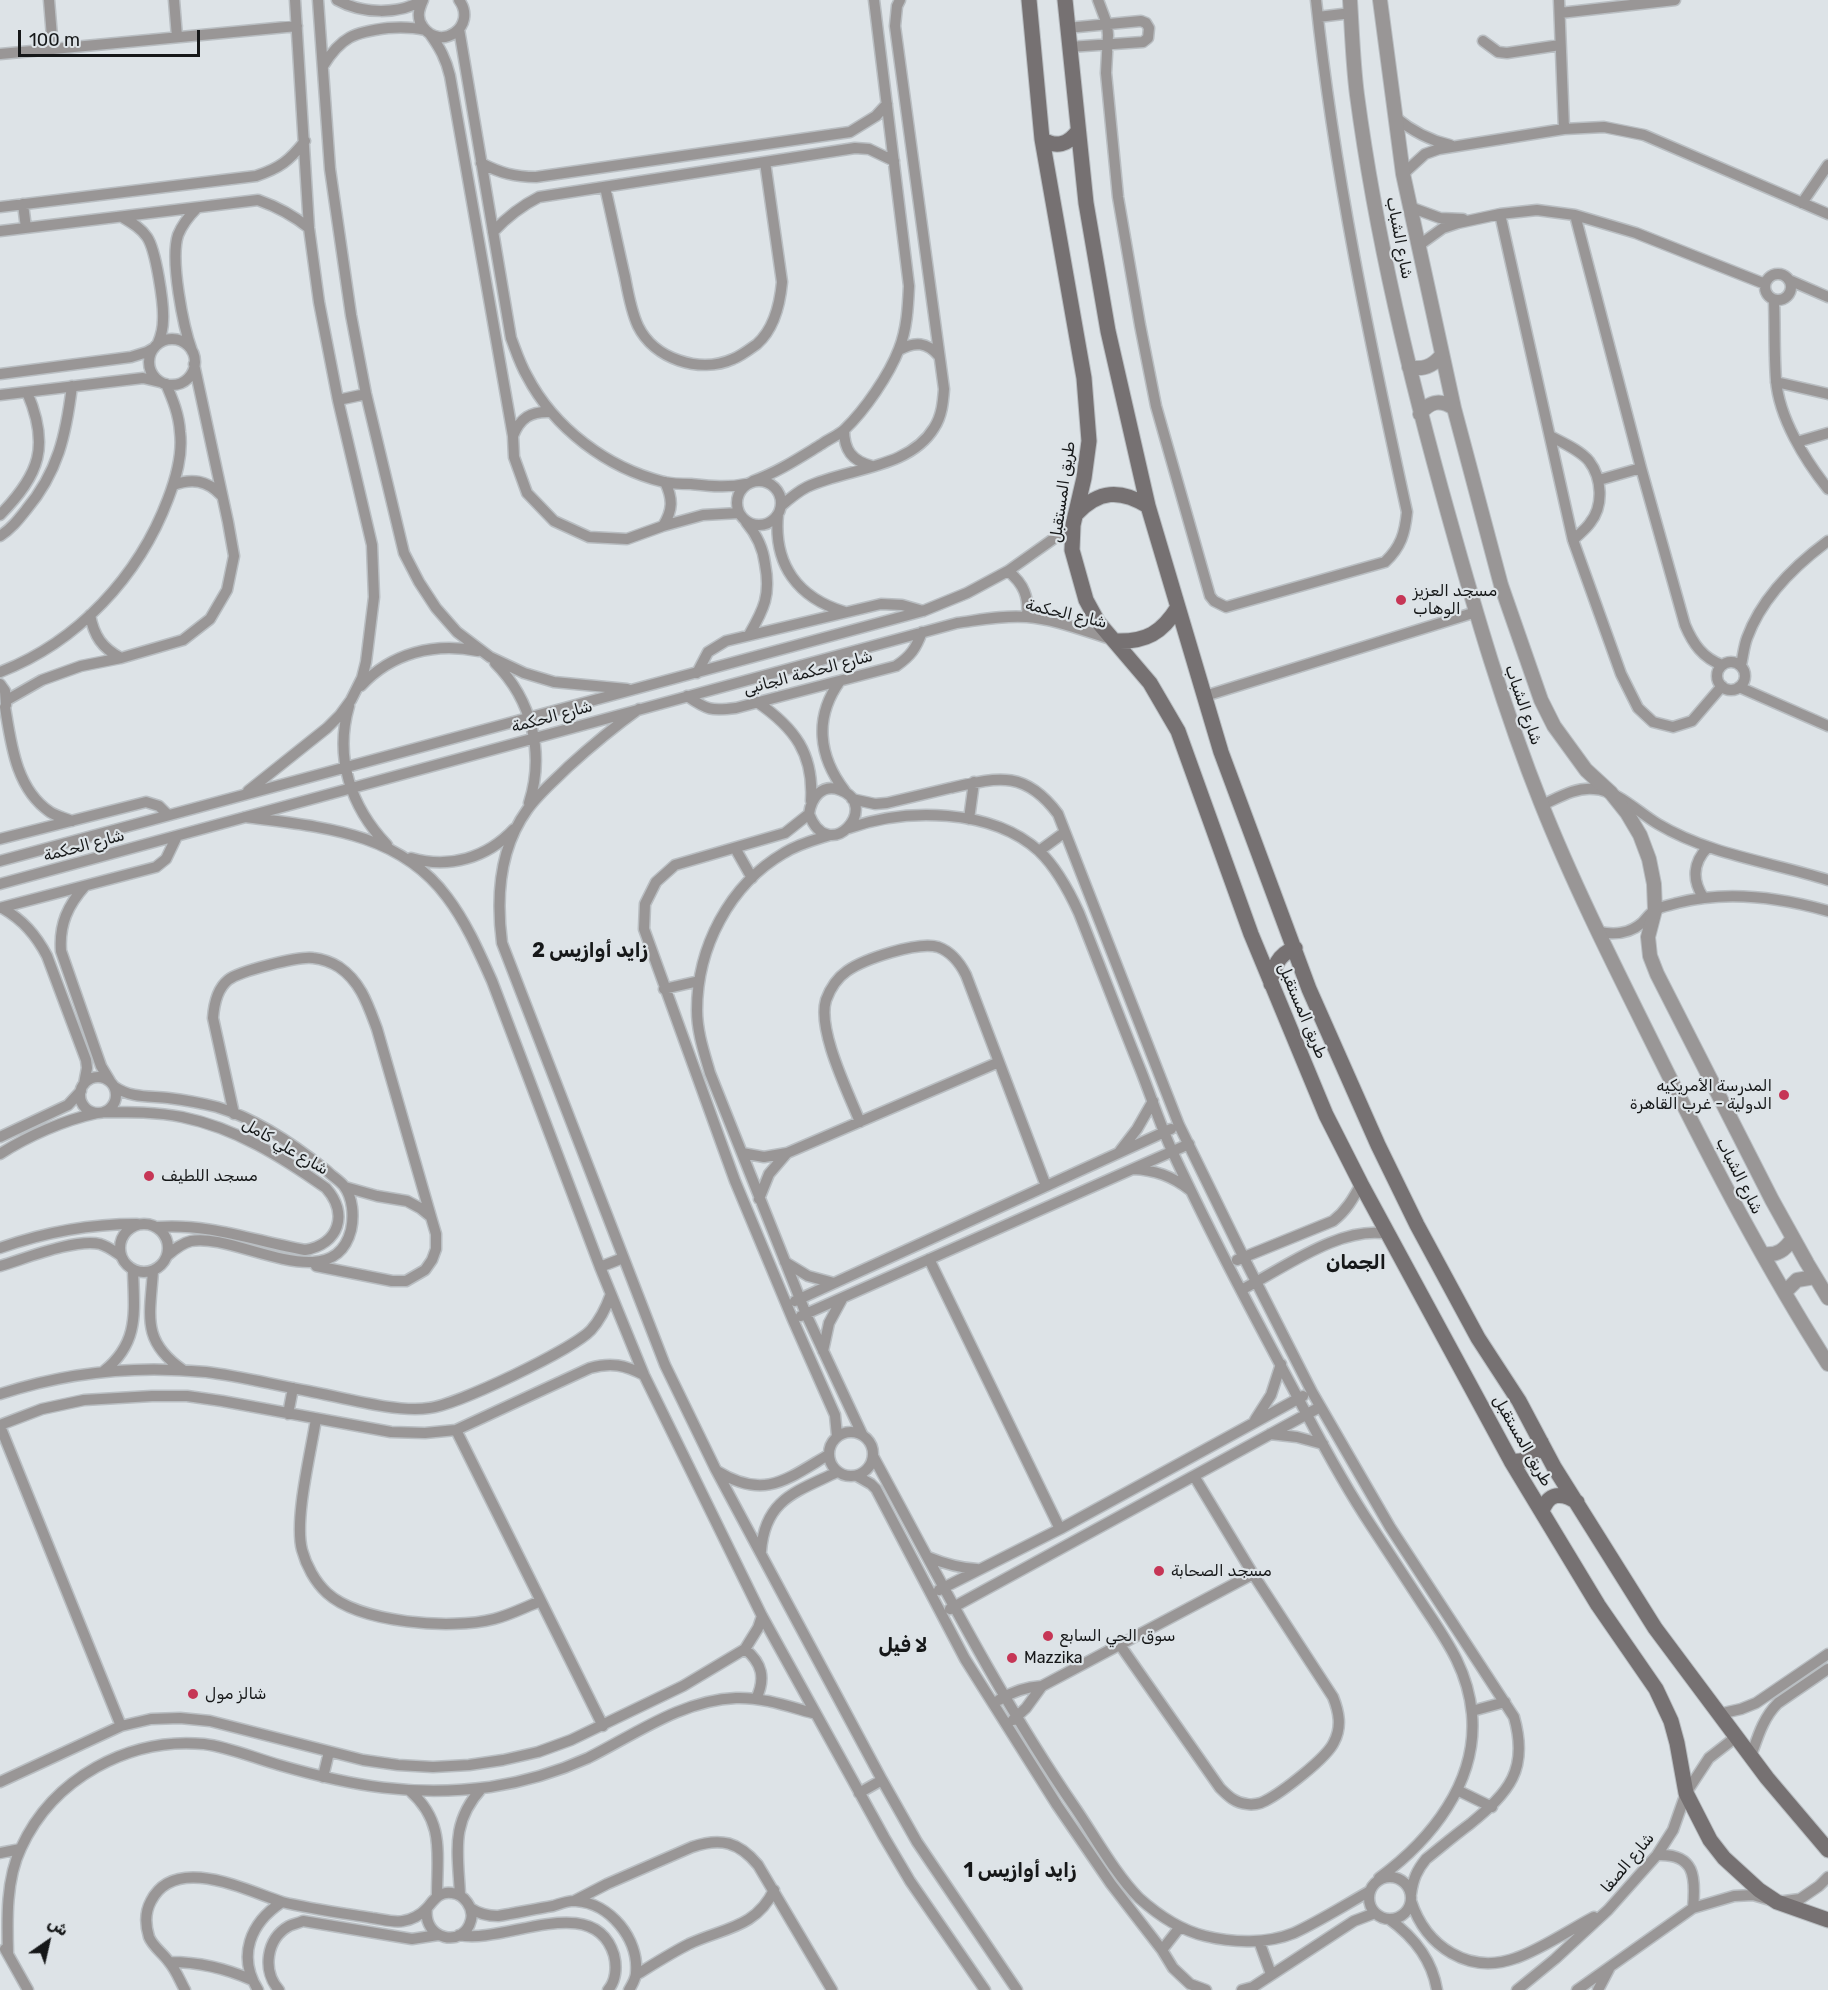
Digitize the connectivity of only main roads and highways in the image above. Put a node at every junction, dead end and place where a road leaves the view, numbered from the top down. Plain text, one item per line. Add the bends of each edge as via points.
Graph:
1 (1029, 0) edge
2 (1065, 0) edge
3 (1078, 131) junction
4 (1042, 139) junction
5 (1148, 506) junction
6 (1074, 520) junction
7 (1178, 607) junction
8 (1116, 641) junction
9 (1295, 948) junction
10 (1271, 984) junction
11 (1541, 1442) junction
12 (1511, 1461) junction
13 (1577, 1502) junction
14 (1542, 1512) junction
15 (1828, 1850) edge
16 (1828, 1920) edge

1 - 4 main road, طريق المستقبل
2 - 3 main road, طريق المستقبل
3 - 4 main road via 1073,139 1057,145
3 - 5 main road, طريق المستقبل via 1108,331
4 - 6 main road, طريق المستقبل via 1088,414 1086,464
5 - 6 main road via 1118,494 1101,496 1086,503
5 - 7 main road, طريق المستقبل
6 - 8 main road, طريق المستقبل via 1072,550 1086,600 1098,622
7 - 8 main road via 1159,631 1145,638
7 - 9 main road, طريق المستقبل via 1221,752
8 - 10 main road, طريق المستقبل via 1150,683 1178,731
9 - 10 main road via 1277,961
9 - 11 main road, طريق المستقبل via 1309,989 1417,1225 1478,1338
10 - 12 main road, طريق المستقبل via 1326,1115 1360,1184
11 - 12 main road via 1529,1458
11 - 13 main road, طريق المستقبل
12 - 14 main road, طريق المستقبل
13 - 14 main road via 1557,1496 1548,1501
13 - 15 main road, طريق المستقبل via 1655,1628 1750,1756
14 - 16 main road, طريق المستقبل via 1598,1605 1656,1689 1671,1721 1686,1792 1710,1840 1759,1890 1777,1902

